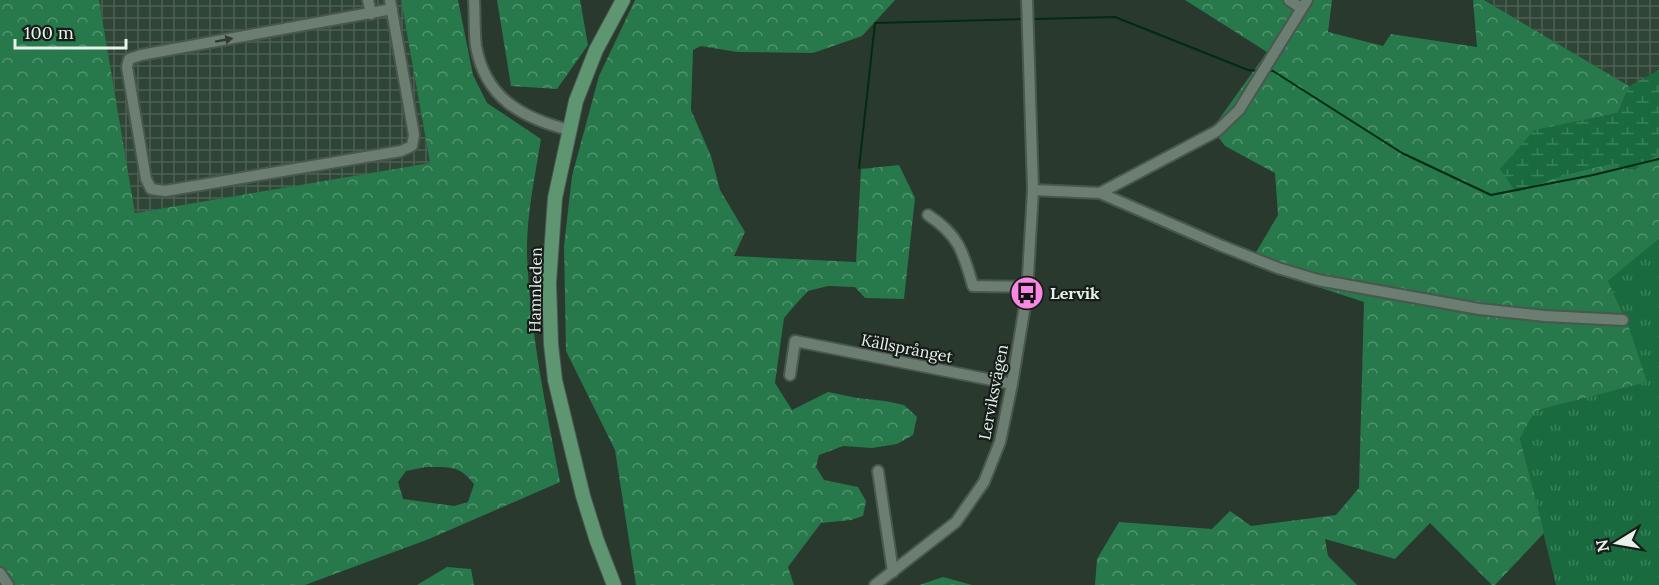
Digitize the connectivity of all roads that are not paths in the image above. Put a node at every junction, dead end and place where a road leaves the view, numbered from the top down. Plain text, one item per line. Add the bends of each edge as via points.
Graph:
1 (368, 0) edge
2 (474, 0) edge
3 (622, 0) edge
4 (1027, 0) edge
5 (1289, 0) edge
6 (1304, 4) edge
7 (391, 5) edge
8 (371, 14) junction
9 (569, 130) junction
10 (1033, 190) junction
11 (1100, 193) junction
12 (928, 215) dead end
13 (1027, 287) junction
14 (1623, 320) dead end
15 (790, 375) dead end
16 (1012, 384) junction
17 (878, 471) dead end
18 (893, 572) junction
19 (0, 573) edge
20 (8, 585) edge
21 (614, 585) edge
22 (875, 585) edge

1 - 8 street
2 - 9 street via 476,46 491,85 510,106
3 - 9 main road, Hamnleden via 586,74
4 - 10 street, Lerviksvägen
5 - 6 street
6 - 11 street via 1239,110 1217,131
7 - 8 street
7 -> 8 street via 414,135 412,146 176,190 151,189 146,179 129,59
9 - 21 main road, Hamnleden via 555,198 549,283 551,344 555,380 583,496
10 - 11 street
10 - 13 street, Lerviksvägen
11 - 14 street via 1222,246 1318,280 1479,309
12 - 13 street via 953,236 973,286
13 - 16 street, Lerviksvägen
15 - 16 street, Källsprånget via 795,341
16 - 18 street, Lerviksvägen via 1000,442 970,505 956,522
17 - 18 street
18 - 22 street, Lerviksvägen
19 - 20 street

